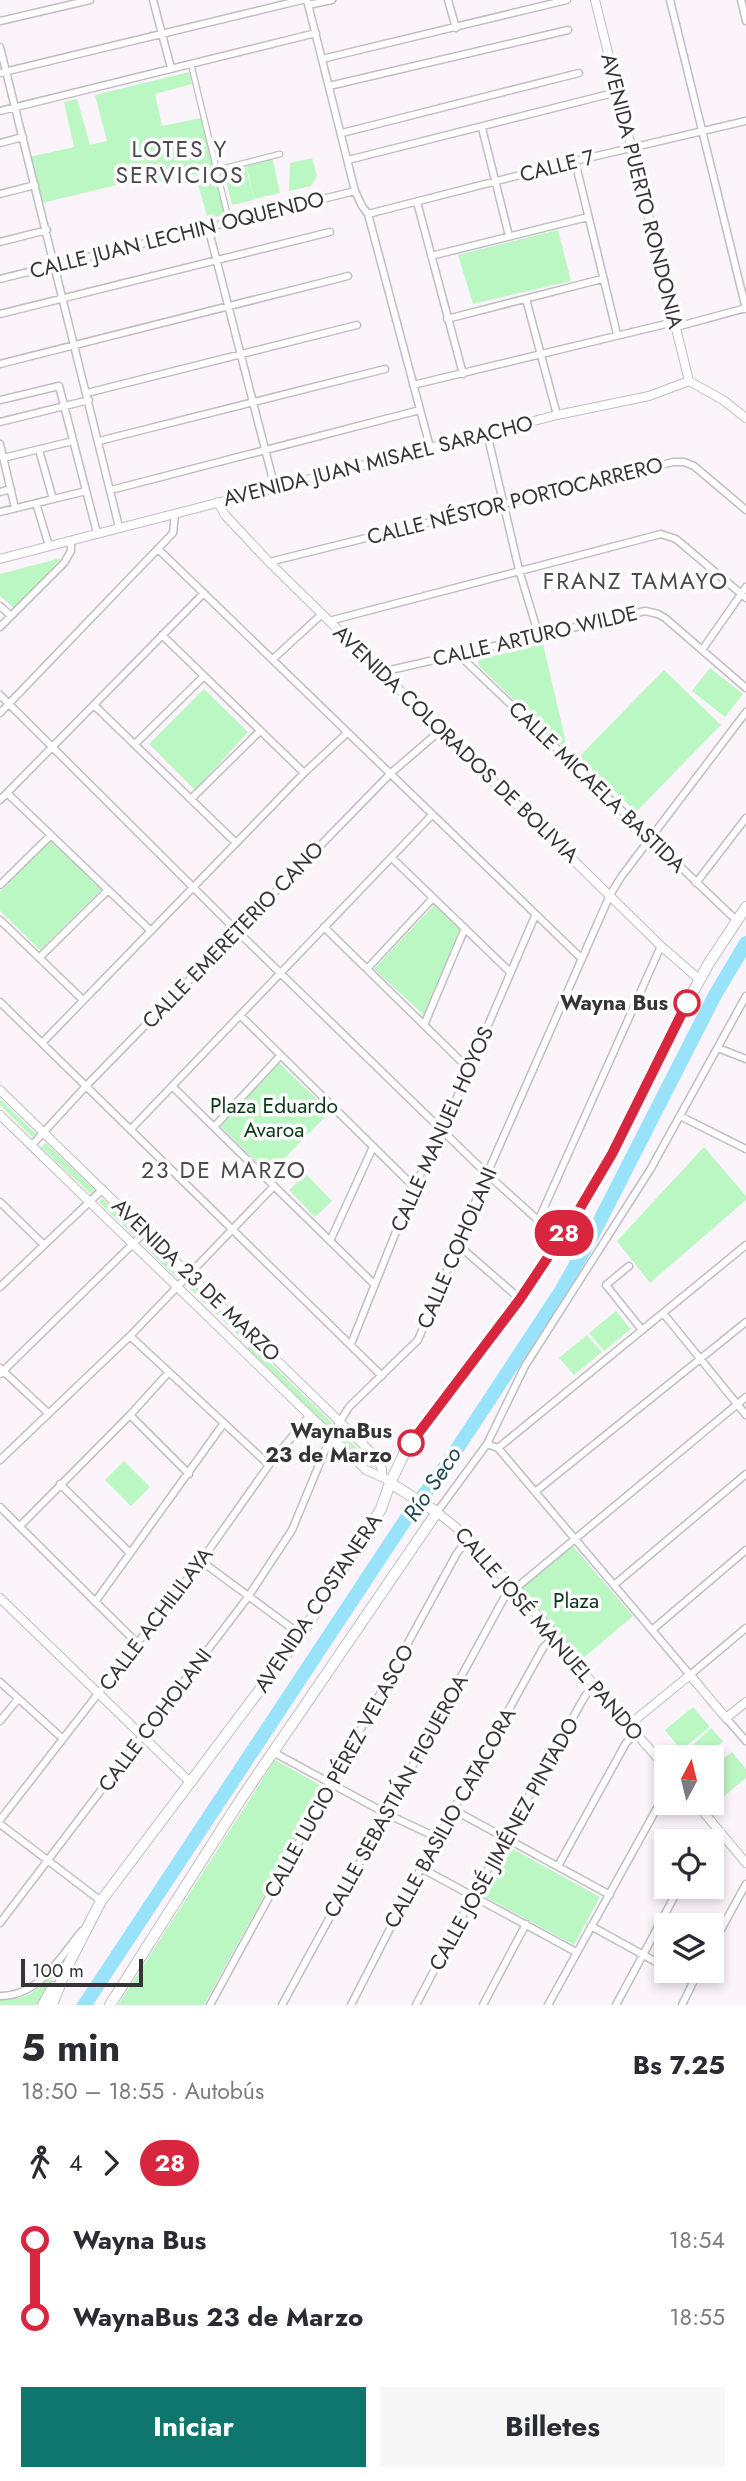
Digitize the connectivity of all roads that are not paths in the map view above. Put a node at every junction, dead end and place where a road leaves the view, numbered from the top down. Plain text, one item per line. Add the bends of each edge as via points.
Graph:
1 (90, 0) edge
2 (153, 0) edge
3 (332, 0) edge
4 (449, 0) edge
5 (567, 0) edge
6 (595, 0) edge
7 (670, 0) edge
8 (741, 0) edge
9 (306, 2) edge
10 (0, 21) edge
11 (746, 21) edge
12 (456, 28) junction
13 (568, 30) dead end
14 (316, 33) junction
15 (162, 35) junction
16 (0, 47) edge
17 (322, 59) junction
18 (191, 63) junction
19 (171, 68) junction
20 (3, 72) edge
21 (579, 73) dead end
22 (329, 86) junction
23 (617, 92) junction
24 (15, 108) junction
25 (0, 111) edge
26 (746, 121) edge
27 (482, 128) junction
28 (704, 132) junction
29 (342, 133) junction
30 (23, 137) junction
31 (0, 142) edge
32 (631, 149) junction
33 (280, 154) dead end
34 (348, 160) junction
35 (575, 161) junction
36 (218, 170) junction
37 (496, 181) junction
38 (35, 185) junction
39 (355, 191) junction
40 (0, 194) edge
41 (418, 202) junction
42 (368, 214) junction
43 (588, 216) junction
44 (229, 221) junction
45 (208, 227) junction
46 (47, 230) junction
47 (330, 232) dead end
48 (509, 236) junction
49 (0, 242) edge
50 (431, 256) junction
51 (217, 261) junction
52 (56, 265) junction
53 (348, 276) dead end
54 (0, 279) edge
55 (602, 279) junction
56 (63, 298) junction
57 (526, 299) junction
58 (229, 306) junction
59 (746, 309) edge
60 (0, 314) edge
61 (447, 319) junction
62 (675, 324) junction
63 (357, 325) dead end
64 (617, 334) junction
65 (74, 344) junction
66 (241, 355) junction
67 (540, 355) junction
68 (0, 364) edge
69 (385, 369) dead end
70 (463, 374) junction
71 (689, 381) junction
72 (413, 385) junction
73 (88, 397) junction
74 (0, 400) edge
75 (253, 403) junction
76 (65, 406) junction
77 (420, 410) junction
78 (557, 415) junction
79 (746, 418) edge
80 (0, 422) edge
81 (487, 433) junction
82 (74, 441) junction
83 (99, 441) junction
84 (0, 444) edge
85 (430, 447) junction
86 (39, 450) junction
87 (265, 450) junction
88 (3, 458) junction
89 (275, 488) junction
90 (11, 489) junction
91 (111, 490) junction
92 (86, 491) junction
93 (0, 492) edge
94 (53, 499) junction
95 (218, 502) junction
96 (36, 503) junction
97 (503, 503) junction
98 (15, 508) junction
99 (746, 510) edge
100 (0, 512) edge
101 (175, 514) junction
102 (119, 527) junction
103 (97, 533) junction
104 (71, 542) junction
105 (48, 546) junction
106 (158, 549) junction
107 (0, 559) edge
108 (269, 562) junction
109 (519, 570) junction
110 (746, 587) edge
111 (204, 593) junction
112 (744, 596) edge
113 (0, 606) edge
114 (322, 614) junction
115 (11, 616) junction
116 (329, 621) junction
117 (0, 627) edge
118 (162, 635) junction
119 (539, 636) junction
120 (702, 650) junction
121 (458, 654) junction
122 (273, 659) junction
123 (382, 672) junction
124 (204, 676) junction
125 (746, 688) edge
126 (0, 695) edge
127 (9, 704) junction
128 (94, 705) junction
129 (746, 712) edge
130 (0, 713) edge
131 (441, 730) junction
132 (260, 731) junction
133 (347, 733) junction
134 (136, 743) junction
135 (52, 747) junction
136 (304, 773) junction
137 (391, 773) junction
138 (7, 793) junction
139 (192, 798) junction
140 (0, 800) edge
141 (432, 816) junction
142 (746, 818) edge
143 (51, 835) junction
144 (650, 839) junction
145 (236, 843) junction
146 (392, 858) junction
147 (696, 883) junction
148 (0, 884) edge
149 (193, 887) junction
150 (108, 890) junction
151 (610, 895) junction
152 (433, 898) junction
153 (746, 907) edge
154 (535, 916) junction
155 (0, 920) edge
156 (736, 920) junction
157 (324, 927) junction
158 (465, 928) junction
159 (236, 930) junction
160 (150, 931) junction
161 (661, 946) junction
162 (39, 958) junction
163 (582, 959) junction
164 (367, 969) junction
165 (510, 972) junction
166 (280, 973) junction
167 (700, 980) junction
168 (746, 996) edge
169 (83, 1000) junction
170 (0, 1002) edge
171 (240, 1015) junction
172 (424, 1024) junction
173 (42, 1043) junction
174 (718, 1048) junction
175 (280, 1056) junction
176 (746, 1059) edge
177 (468, 1068) junction
178 (87, 1085) junction
179 (172, 1086) junction
180 (0, 1090) edge
181 (0, 1115) edge
182 (680, 1116) junction
183 (214, 1127) junction
184 (131, 1129) junction
185 (443, 1130) junction
186 (43, 1131) junction
187 (31, 1146) junction
188 (373, 1147) junction
189 (745, 1147) edge
190 (487, 1174) junction
191 (274, 1186) junction
192 (414, 1187) junction
193 (103, 1189) junction
194 (90, 1202) junction
195 (0, 1203) edge
196 (538, 1219) junction
197 (232, 1229) junction
198 (145, 1231) junction
199 (559, 1240) junction
200 (330, 1241) junction
201 (133, 1243) junction
202 (43, 1244) junction
203 (457, 1244) junction
204 (746, 1245) edge
205 (629, 1266) dead end
206 (188, 1274) junction
207 (375, 1285) junction
208 (177, 1286) junction
209 (0, 1287) edge
210 (520, 1299) junction
211 (663, 1313) junction
212 (746, 1322) edge
213 (642, 1330) junction
214 (250, 1333) junction
215 (130, 1336) junction
216 (351, 1344) junction
217 (237, 1345) junction
218 (700, 1359) junction
219 (1, 1371) edge
220 (169, 1372) junction
221 (382, 1376) junction
222 (746, 1397) edge
223 (737, 1404) junction
224 (48, 1413) junction
225 (130, 1415) junction
226 (746, 1415) edge
227 (309, 1416) junction
228 (340, 1422) junction
229 (224, 1423) junction
230 (331, 1436) junction
231 (487, 1444) junction
232 (498, 1448) junction
233 (0, 1460) edge
234 (269, 1465) junction
235 (189, 1474) junction
236 (746, 1474) edge
237 (386, 1479) junction
238 (60, 1484) junction
239 (535, 1492) junction
240 (0, 1507) edge
241 (437, 1512) junction
242 (20, 1526) junction
243 (470, 1538) junction
244 (574, 1538) junction
245 (746, 1550) edge
246 (130, 1553) junction
247 (201, 1561) junction
248 (614, 1585) junction
249 (513, 1589) junction
250 (248, 1597) junction
251 (0, 1598) edge
252 (95, 1602) junction
253 (746, 1628) edge
254 (652, 1630) junction
255 (301, 1635) junction
256 (555, 1635) junction
257 (138, 1644) junction
258 (690, 1675) junction
259 (0, 1682) edge
260 (594, 1685) junction
261 (99, 1694) junction
262 (18, 1699) junction
263 (746, 1702) edge
264 (726, 1718) junction
265 (0, 1721) edge
266 (630, 1724) junction
267 (636, 1733) junction
268 (144, 1735) junction
269 (62, 1738) junction
270 (746, 1741) edge
271 (273, 1752) junction
272 (654, 1754) edge
273 (190, 1782) junction
274 (332, 1785) junction
275 (454, 1810) junction
276 (387, 1814) junction
277 (654, 1814) edge
278 (706, 1815) edge
279 (0, 1822) edge
280 (717, 1829) edge
281 (724, 1837) edge
282 (438, 1838) junction
283 (505, 1838) junction
284 (47, 1860) junction
285 (746, 1863) edge
286 (558, 1866) junction
287 (421, 1868) junction
288 (746, 1884) edge
289 (610, 1895) junction
290 (473, 1896) junction
291 (673, 1899) edge
292 (101, 1901) junction
293 (0, 1923) edge
294 (526, 1924) junction
295 (724, 1924) edge
296 (88, 1925) junction
297 (591, 1926) junction
298 (576, 1952) junction
299 (643, 1956) junction
300 (654, 1962) edge
301 (66, 1969) junction
302 (692, 1983) edge
303 (0, 1996) edge
304 (43, 2005) edge
305 (52, 2005) edge
306 (110, 2005) edge
307 (210, 2005) edge
308 (282, 2005) edge
309 (351, 2005) edge
310 (416, 2005) edge
311 (483, 2005) edge
312 (548, 2005) edge
313 (617, 2005) edge
314 (681, 2005) edge

1 - 10 street
2 - 15 street
3 - 9 street
4 - 12 street
5 - 12 street
6 - 23 street, AVENIDA PUERTO RONDONIA
7 - 28 street
8 - 11 street
9 - 14 street
9 - 15 street
12 - 17 street
13 - 22 street
14 - 17 street
14 - 18 street
15 - 19 street
15 - 20 street
16 - 20 street
17 - 22 street
18 - 19 street
18 - 36 street
19 - 24 street
20 - 24 street
21 - 29 street
22 - 29 street
23 - 27 street
23 - 32 street, AVENIDA PUERTO RONDONIA
24 - 25 street
24 - 30 street
26 - 28 street, CALLE 7
27 - 34 street
27 - 37 street
28 - 32 street, CALLE 7
28 - 59 street
29 - 34 street
30 - 31 street
30 - 38 street
32 - 35 street, CALLE 7
32 - 62 street, AVENIDA PUERTO RONDONIA
33 - 36 street
34 - 39 street
35 - 37 street, CALLE 7
35 - 43 street
36 - 44 street
37 - 41 street, CALLE 7
37 - 48 street
38 - 40 street
38 - 46 street
39 - 42 street
39 - 44 street, CALLE JUAN LECHIN OQUENDO
41 - 42 street, CALLE 7
41 - 50 street
42 - 72 street
43 - 48 street
43 - 55 street
44 - 45 street, CALLE JUAN LECHIN OQUENDO
45 - 51 street
45 - 52 street, CALLE JUAN LECHIN OQUENDO
46 - 49 street
46 - 52 street
47 - 51 street
48 - 50 street
50 - 61 street
51 - 56 street
51 - 58 street
52 - 54 street, CALLE JUAN LECHIN OQUENDO
52 - 56 street
53 - 58 street
55 - 57 street
55 - 64 street
56 - 60 street
56 - 65 street
57 - 61 street
57 - 67 street
58 - 65 street
58 - 66 street
59 - 62 street
61 - 70 street
62 - 64 street
62 - 71 street, AVENIDA PUERTO RONDONIA
63 - 66 street
64 - 67 street
65 - 68 street
65 - 73 street
66 - 73 street
66 - 75 street
67 - 70 street
67 - 78 street
69 - 75 street
70 - 72 street
71 - 78 street, AVENIDA JUAN MISAEL SARACHO via 649,396
71 - 79 street
72 - 77 street
73 - 76 street
73 - 83 street
74 - 76 street via 60,386
75 - 83 street
75 - 87 street
76 - 80 street
76 - 82 street
77 - 85 street
77 - 87 street
78 - 81 street, AVENIDA JUAN MISAEL SARACHO
81 - 85 street, AVENIDA JUAN MISAEL SARACHO
81 - 97 street
82 - 86 street
82 - 92 street
83 - 91 street
84 - 88 street
85 - 89 street, AVENIDA JUAN MISAEL SARACHO
86 - 88 street
86 - 94 street
87 - 89 street
87 - 91 street
88 - 90 street
89 - 95 street, AVENIDA JUAN MISAEL SARACHO
90 - 93 street
90 - 98 street
91 - 102 street
92 - 94 street
92 - 103 street
94 - 96 street
95 - 101 street, AVENIDA JUAN MISAEL SARACHO
95 - 108 street, AVENIDA COLORADOS DE BOLIVIA
96 - 98 street
96 - 105 street
97 - 99 street, CALLE NÉSTOR PORTOCARRERO via 684,462
97 - 108 street, CALLE NÉSTOR PORTOCARRERO
97 - 109 street
98 - 100 street
101 - 102 street, AVENIDA JUAN MISAEL SARACHO
101 - 106 street via 173,533
102 - 103 street, AVENIDA JUAN MISAEL SARACHO
103 - 104 street, AVENIDA JUAN MISAEL SARACHO
104 - 105 street, AVENIDA JUAN MISAEL SARACHO
104 - 115 street via 64,563
105 - 107 street, AVENIDA JUAN MISAEL SARACHO
106 - 111 street
106 - 127 street
108 - 114 street, AVENIDA COLORADOS DE BOLIVIA
109 - 112 street via 668,535
109 - 116 street
109 - 119 street
110 - 112 street
111 - 118 street
111 - 122 street
112 - 120 street
113 - 115 street
114 - 116 street, AVENIDA COLORADOS DE BOLIVIA
114 - 122 street
115 - 117 street
116 - 123 street, AVENIDA COLORADOS DE BOLIVIA
118 - 124 street
118 - 128 street
119 - 120 street, CALLE ARTURO WILDE via 645,611 665,618
119 - 121 street, CALLE ARTURO WILDE
120 - 125 street, CALLE ARTURO WILDE
121 - 123 street, CALLE ARTURO WILDE
121 - 144 street, CALLE MICAELA BASTIDA
122 - 133 street
123 - 131 street, AVENIDA COLORADOS DE BOLIVIA
124 - 132 street
124 - 134 street
126 - 127 street
127 - 130 street
127 - 135 street
128 - 134 street
128 - 135 street
129 - 144 street, CALLE COHOLANI
131 - 137 street, CALLE EMERETERIO CANO
131 - 151 street, AVENIDA COLORADOS DE BOLIVIA
132 - 136 street
132 - 139 street
133 - 136 street
133 - 137 street
134 - 139 street
135 - 138 street
135 - 149 street
136 - 145 street
137 - 141 street
137 - 159 street, CALLE EMERETERIO CANO
138 - 140 street
138 - 143 street
139 - 145 street
141 - 146 street
141 - 154 street
142 - 147 street
143 - 148 street
143 - 150 street
144 - 147 street, CALLE MICAELA BASTIDA
144 - 151 street, CALLE COHOLANI
145 - 149 street
146 - 152 street
146 - 157 street
147 - 156 street, CALLE MICAELA BASTIDA
149 - 159 street
149 - 160 street
150 - 160 street
150 - 162 street
151 - 161 street, AVENIDA COLORADOS DE BOLIVIA
151 - 163 street, CALLE COHOLANI
152 - 158 street
152 - 164 street
153 - 156 main road, AVENIDA COSTANERA
154 - 163 street
154 - 165 street, CALLE MANUEL HOYOS
155 - 162 street
156 - 167 main road, AVENIDA COSTANERA
157 - 164 street
157 - 166 street
158 - 165 street
158 - 172 street
159 - 166 street
159 - 178 street, CALLE EMERETERIO CANO
160 - 169 street
161 - 167 street, AVENIDA COLORADOS DE BOLIVIA
161 - 196 street
162 - 169 street
163 - 190 street, CALLE COHOLANI
164 - 172 street
165 - 177 street, CALLE MANUEL HOYOS
166 - 171 street
166 - 185 street
167 - 199 main road, AVENIDA COSTANERA via 612,1154
168 - 174 street
169 - 173 street
170 - 173 street
171 - 175 street
171 - 179 street
172 - 177 street
173 - 178 street
174 - 176 street
174 - 182 street
175 - 183 street
175 - 188 street
177 - 185 street, CALLE MANUEL HOYOS
178 - 184 street
178 - 186 street, CALLE EMERETERIO CANO
179 - 183 street
179 - 184 street
180 - 186 street, AVENIDA 23 DE MARZO
181 - 187 street, AVENIDA 23 DE MARZO
182 - 189 street
182 - 231 street via 525,1366
183 - 191 street
184 - 197 street
185 - 190 street
185 - 192 street, CALLE MANUEL HOYOS
186 - 187 street, CALLE EMERETERIO CANO
186 - 193 street, AVENIDA 23 DE MARZO
187 - 194 street, AVENIDA 23 DE MARZO
188 - 192 street
188 - 200 street
190 - 196 street
190 - 203 street, CALLE COHOLANI
191 - 197 street
191 - 200 street
192 - 207 street, CALLE MANUEL HOYOS
193 - 194 street
193 - 198 street, AVENIDA 23 DE MARZO
194 - 201 street, AVENIDA 23 DE MARZO
194 - 202 street
195 - 202 street
196 - 199 street
197 - 206 street
197 - 216 street
198 - 201 street
198 - 206 street, AVENIDA 23 DE MARZO
199 - 210 main road, AVENIDA COSTANERA
200 - 207 street
201 - 208 street, AVENIDA 23 DE MARZO
201 - 219 street
202 - 209 street
203 - 210 street
203 - 221 street, CALLE COHOLANI via 418,1340
204 - 211 street
205 - 213 street via 606,1285
206 - 208 street
206 - 214 street, AVENIDA 23 DE MARZO
207 - 216 street, CALLE MANUEL HOYOS
208 - 215 street
208 - 217 street, AVENIDA 23 DE MARZO
210 - 237 main road, AVENIDA COSTANERA
211 - 213 street
211 - 218 street
212 - 218 street
213 - 232 street
214 - 217 street
214 - 228 street, AVENIDA 23 DE MARZO
215 - 220 street
215 - 224 street
216 - 221 street
217 - 227 street, AVENIDA 23 DE MARZO
218 - 223 street
218 - 239 street
219 - 224 street
220 - 225 street
220 - 229 street
221 - 228 street, CALLE COHOLANI via 354,1401
222 - 223 street, CALLE SEBASTIÁN FIGUEROA
223 - 226 street
223 - 244 street, CALLE SEBASTIÁN FIGUEROA
224 - 233 street
225 - 235 street
225 - 238 street
227 - 230 street, AVENIDA 23 DE MARZO
227 - 234 street, CALLE ACHILILAYA
228 - 230 street, CALLE COHOLANI
228 - 237 street, AVENIDA 23 DE MARZO via 377,1458
229 - 234 street
229 - 235 street
230 - 237 street, AVENIDA 23 DE MARZO via 366,1471
230 - 250 street, CALLE COHOLANI via 292,1530
231 - 232 street
231 - 241 street
232 - 239 street
234 - 247 street, CALLE ACHILILAYA
235 - 246 street
236 - 248 street
237 - 241 main road, CALLE JOSÉ MANUEL PANDO
237 - 255 main road, AVENIDA COSTANERA via 381,1509
238 - 242 street
238 - 246 street
239 - 244 street
240 - 242 street
241 - 243 street, CALLE JOSÉ MANUEL PANDO
241 - 271 main road
242 - 252 street
243 - 249 street, CALLE JOSÉ MANUEL PANDO
243 - 274 street, CALLE LUCIO PÉREZ VELASCO via 457,1553
244 - 248 street
244 - 249 street, CALLE SEBASTIÁN FIGUEROA
245 - 254 street
246 - 252 street
247 - 250 street
247 - 257 street, CALLE ACHILILAYA
248 - 254 street
249 - 256 street, CALLE JOSÉ MANUEL PANDO
249 - 276 street, CALLE SEBASTIÁN FIGUEROA
250 - 255 street
250 - 268 street, CALLE COHOLANI
251 - 261 street
252 - 257 street
253 - 258 street
254 - 258 street
255 - 273 main road, AVENIDA COSTANERA
256 - 260 street, CALLE JOSÉ MANUEL PANDO
256 - 275 street, CALLE BASILIO CATACORA via 542,1648
257 - 261 street, CALLE ACHILILAYA
258 - 264 street
258 - 266 street
259 - 262 street
260 - 266 street, CALLE JOSÉ MANUEL PANDO
260 - 283 street, CALLE JOSÉ JIMÉNEZ PINTADO
261 - 268 street
261 - 269 street, CALLE ACHILILAYA
262 - 265 street
262 - 269 street
263 - 264 street
264 - 270 street
266 - 267 street, CALLE JOSÉ MANUEL PANDO
267 - 272 street, CALLE JOSÉ MANUEL PANDO
267 - 286 street via 626,1743
268 - 273 street
268 - 284 street, CALLE COHOLANI
269 - 279 street, CALLE ACHILILAYA
271 - 274 street
271 - 306 main road
273 - 292 main road, AVENIDA COSTANERA
274 - 276 street
274 - 307 street, CALLE LUCIO PÉREZ VELASCO
275 - 282 street, CALLE BASILIO CATACORA
275 - 283 street
276 - 282 street
276 - 308 street, CALLE SEBASTIÁN FIGUEROA
277 - 289 street
278 - 280 street
279 - 284 street
281 - 285 street
282 - 287 street, CALLE BASILIO CATACORA
283 - 286 street
283 - 290 street, CALLE JOSÉ JIMÉNEZ PINTADO
284 - 292 street
284 - 293 street, CALLE COHOLANI
286 - 289 street
287 - 290 street
287 - 309 street, CALLE BASILIO CATACORA
288 - 295 street
289 - 297 street
290 - 294 street
290 - 310 street, CALLE JOSÉ JIMÉNEZ PINTADO
291 - 299 street
292 - 296 main road, AVENIDA COSTANERA
294 - 298 street
294 - 311 street
296 - 301 main road, AVENIDA COSTANERA
296 - 303 street via 37,1985 23,1993
297 - 298 street
297 - 299 street
298 - 312 street
299 - 300 street
299 - 313 street
301 - 304 main road
301 - 305 main road, AVENIDA COSTANERA
302 - 314 street

